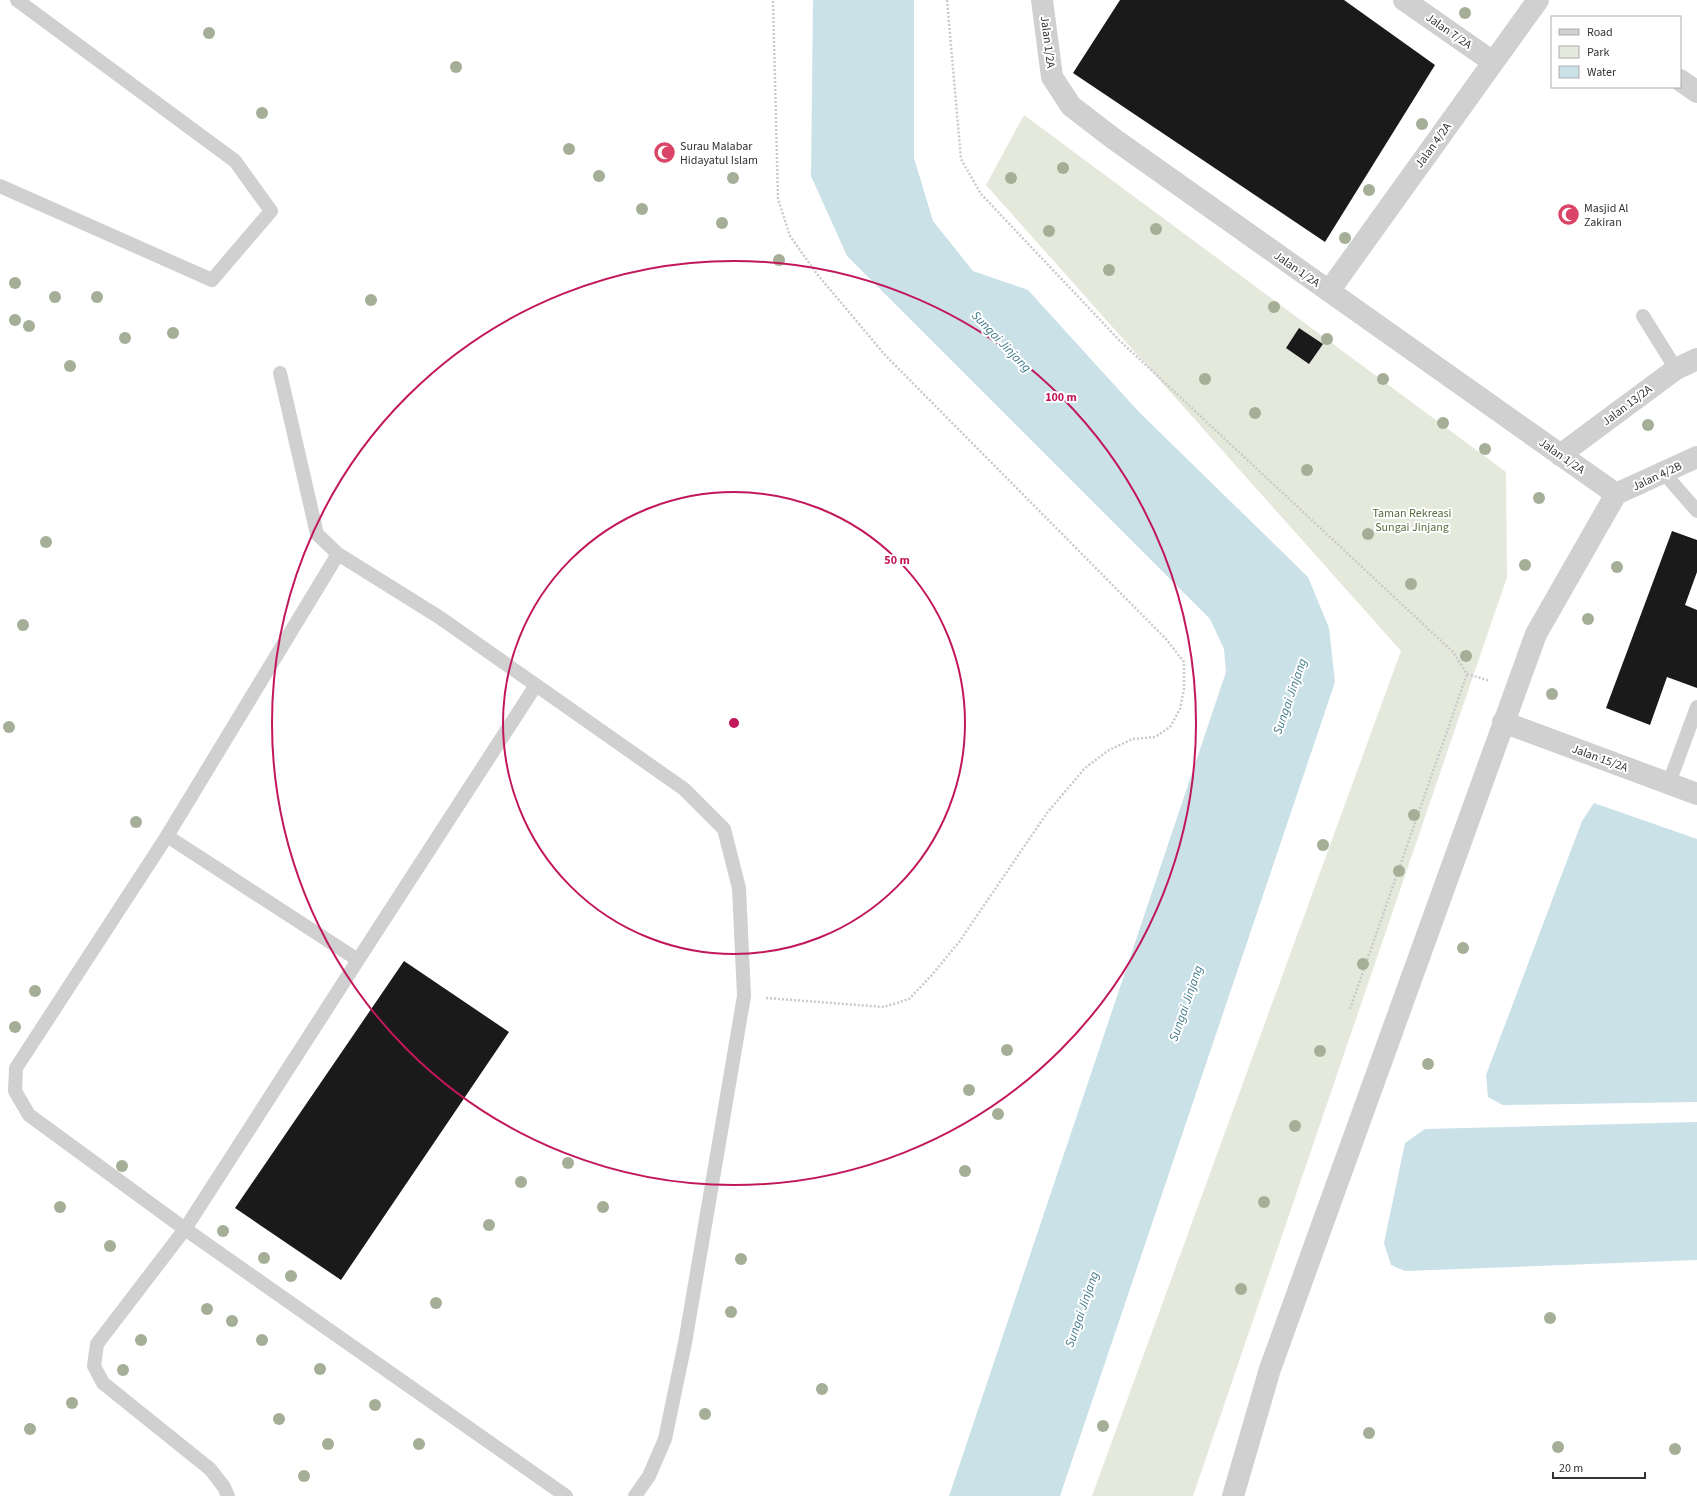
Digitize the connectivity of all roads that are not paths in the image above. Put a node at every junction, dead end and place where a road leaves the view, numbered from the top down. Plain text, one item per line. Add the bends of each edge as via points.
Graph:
1 (17, 0) edge
2 (1042, 0) edge
3 (1404, 0) edge
4 (1538, 0) edge
5 (1493, 62) junction
6 (1681, 81) edge
7 (1697, 92) edge
8 (0, 186) edge
9 (1329, 291) junction
10 (1643, 316) dead end
11 (1697, 359) edge
12 (1676, 369) junction
13 (280, 373) dead end
14 (1560, 455) junction
15 (1697, 457) edge
16 (1663, 472) junction
17 (1616, 494) junction
18 (1697, 511) edge
19 (338, 554) junction
20 (536, 685) junction
21 (1697, 707) edge
22 (1504, 722) junction
23 (1669, 784) junction
24 (1697, 794) edge
25 (167, 836) junction
26 (358, 960) junction
27 (185, 1229) junction
28 (228, 1496) edge
29 (566, 1496) edge
30 (635, 1496) edge
31 (1232, 1496) edge

1 - 8 lane via 235,161 271,211 212,280
2 - 9 street, Jalan 1/2A via 1052,78 1071,106
3 - 5 street, Jalan 7/2A
4 - 5 street, Jalan 4/2A
5 - 9 street, Jalan 4/2A
6 - 7 street
9 - 14 street, Jalan 1/2A
10 - 12 lane
11 - 12 street, Jalan 13/2A
12 - 14 street, Jalan 13/2A
13 - 19 lane via 317,534
14 - 17 street, Jalan 1/2A
15 - 16 street, Jalan 4/2B
16 - 17 street, Jalan 4/2B
16 - 18 lane
17 - 22 street via 1536,634
19 - 20 lane via 439,617
19 - 25 lane
20 - 26 lane
20 - 30 lane via 684,789 724,830 739,888 744,996 685,1343 665,1439 649,1476
21 - 23 lane
22 - 23 street, Jalan 15/2A
22 - 31 street via 1270,1369
23 - 24 street, Jalan 15/2A
25 - 26 lane
25 - 27 lane via 16,1068 15,1091 28,1115
26 - 27 lane
27 - 28 lane via 98,1344 94,1366 103,1383 210,1469
27 - 29 lane

